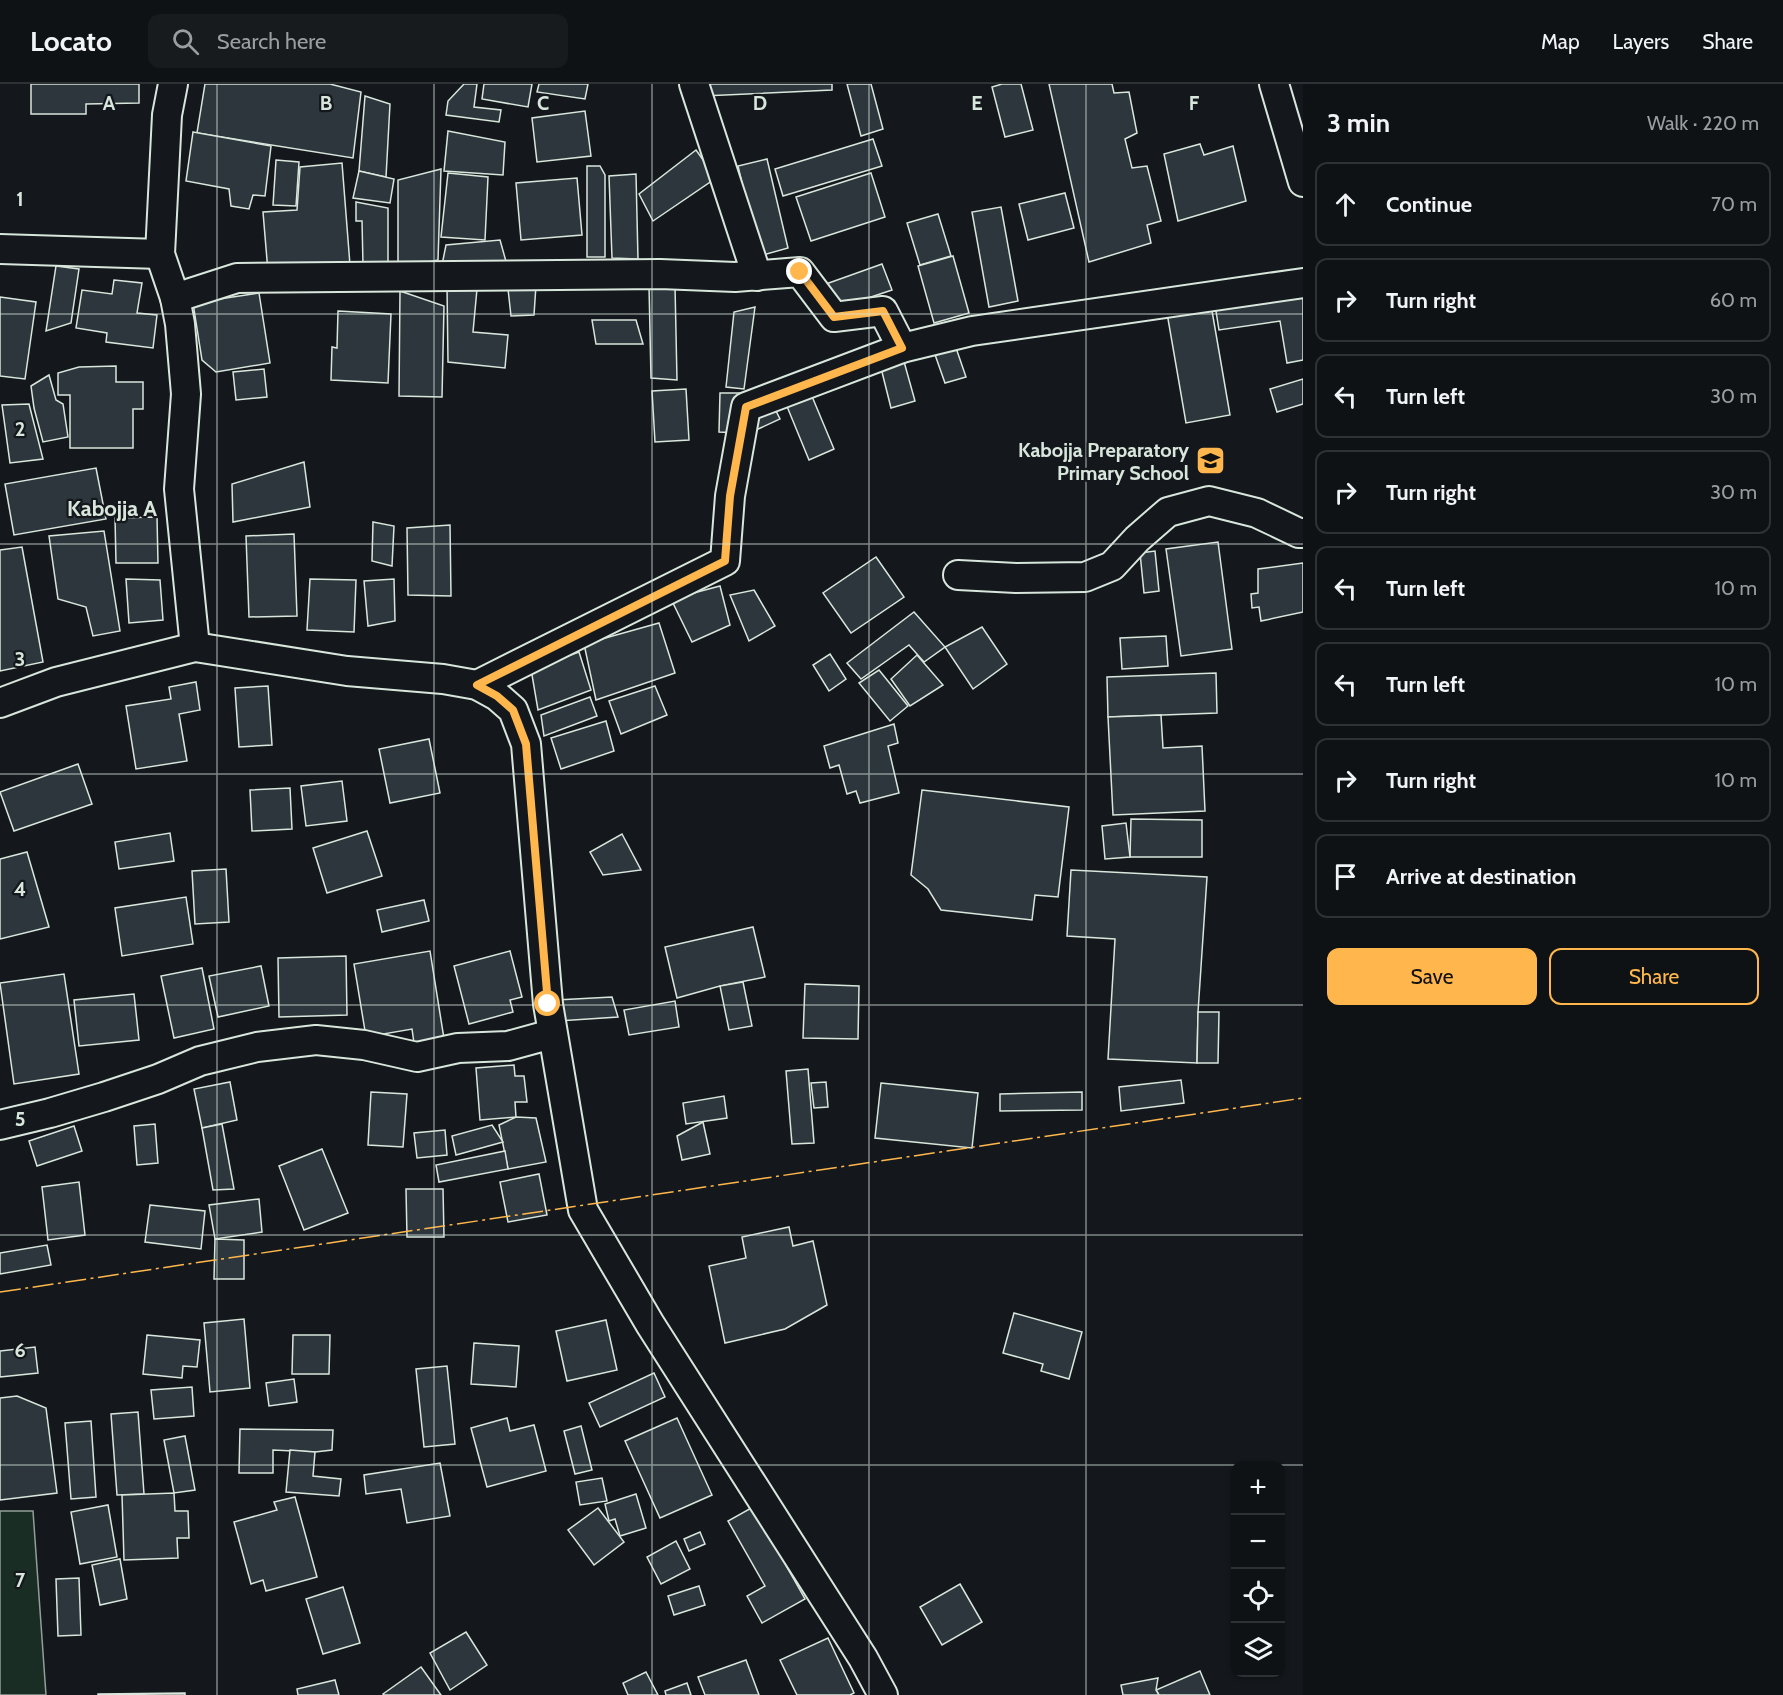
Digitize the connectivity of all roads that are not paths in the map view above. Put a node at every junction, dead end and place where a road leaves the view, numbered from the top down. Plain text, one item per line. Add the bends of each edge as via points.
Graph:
1 (173, 84) edge
2 (694, 84) edge
3 (1274, 84) edge
4 (1303, 182) edge
5 (0, 249) edge
6 (160, 254) junction
7 (757, 276) junction
8 (1303, 283) edge
9 (175, 298) junction
10 (902, 348) junction
11 (1303, 533) edge
12 (958, 575) dead end
13 (195, 646) junction
14 (477, 685) junction
15 (0, 703) edge
16 (552, 1034) junction
17 (0, 1125) edge
18 (883, 1695) edge

1 - 6 street via 167,114
2 - 7 street
3 - 4 street
5 - 6 street
6 - 9 street
7 - 9 street via 237,278
7 - 10 street via 800,272 834,317 883,311
8 - 10 street via 972,331
9 - 13 street via 186,394 179,489
10 - 14 street via 746,407 730,496 725,561
11 - 12 street via 1257,513 1209,501 1168,512 1112,566 1085,577
13 - 14 street via 347,671
13 - 15 street via 56,682
14 - 16 street via 513,710 526,744
16 - 17 street via 508,1046 458,1048 417,1057 316,1040 258,1047 200,1061 82,1104
16 - 18 street via 583,1210

